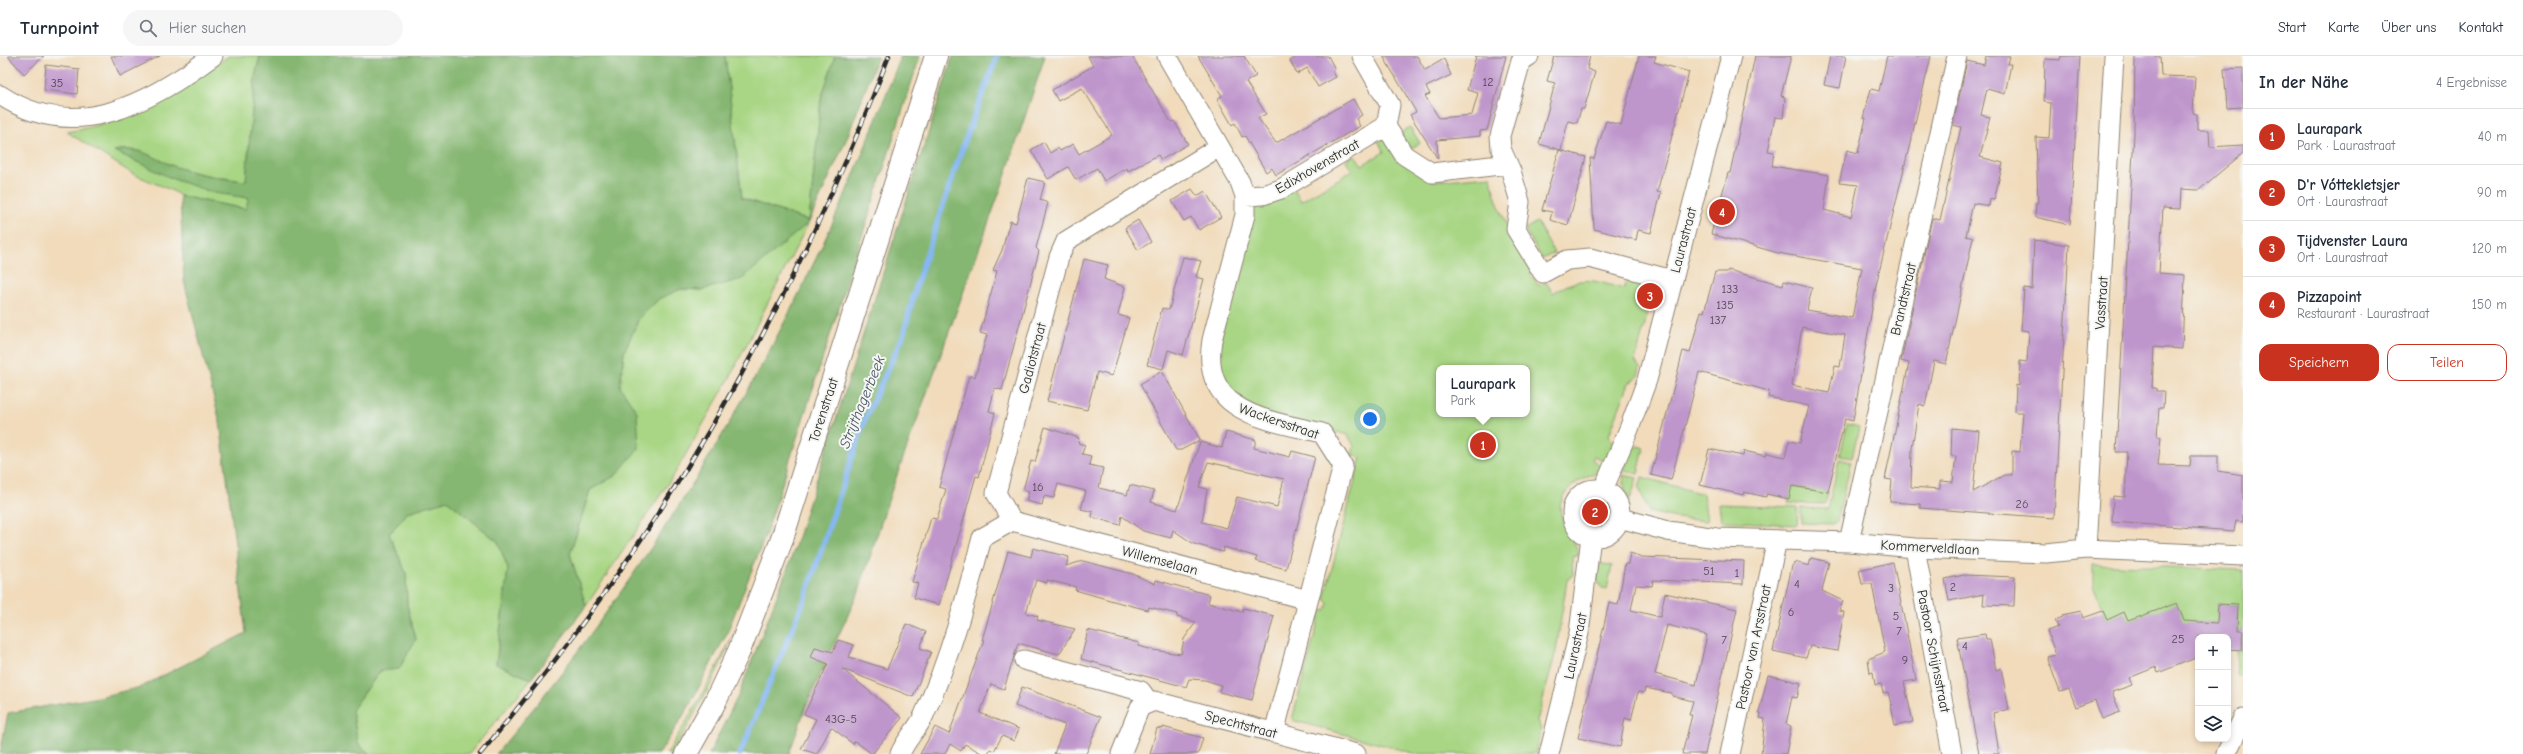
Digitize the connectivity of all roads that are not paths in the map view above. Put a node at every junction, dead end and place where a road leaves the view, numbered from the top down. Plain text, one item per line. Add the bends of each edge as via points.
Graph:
1 (213, 56) edge
2 (936, 56) edge
3 (1167, 56) edge
4 (1362, 56) edge
5 (1529, 56) edge
6 (1731, 56) edge
7 (1957, 56) edge
8 (2114, 56) edge
9 (0, 95) edge
10 (1386, 126) junction
11 (1219, 147) junction
12 (1508, 164) junction
13 (1245, 196) junction
14 (1672, 280) junction
15 (1603, 490) junction
16 (1620, 518) junction
17 (1012, 521) junction
18 (1591, 537) junction
19 (1777, 540) junction
20 (1849, 542) junction
21 (1915, 548) junction
22 (2086, 549) junction
23 (2243, 556) edge
24 (1308, 600) junction
25 (1024, 660) dead end
26 (1143, 707) junction
27 (2243, 718) edge
28 (1274, 732) junction
29 (686, 754) edge
30 (900, 754) edge
31 (1121, 754) edge
32 (1356, 754) edge
33 (1549, 754) edge
34 (1730, 754) edge
35 (1952, 754) edge
36 (2226, 754) edge

1 - 9 street via 159,92 119,110 98,116 42,116
2 - 29 street, Torenstraat via 781,542 736,657
3 - 11 street, Wackersstraat
4 - 10 street via 1390,105
5 - 12 street via 1521,62 1500,136 1501,149
6 - 14 street, Laurastraat
7 - 20 street, Brandtstraat
8 - 22 street, Vasstraat
10 - 12 street via 1404,155 1432,173
10 - 13 street, Edixhovenstraat via 1280,189 1264,195
11 - 13 street, Wackersstraat
11 - 17 street, Gadiotstraat via 1066,242 1058,257 996,493
12 - 14 street via 1520,202 1516,229 1543,273 1567,260 1590,258
13 - 24 street, Wackersstraat via 1245,215 1212,340 1211,366 1214,380 1234,407 1269,420 1322,433 1343,466
14 - 15 street, Laurastraat via 1644,386
15 - 16 street via 1618,502
15 - 18 street via 1593,489 1583,493 1573,507 1575,524
16 - 18 street via 1609,534
16 - 19 street, Kommerveldlaan via 1703,537
17 - 24 street, Willemselaan
17 - 30 street via 982,538 957,631 924,716 909,736
18 - 33 street, Laurastraat via 1579,633
19 - 20 street, Kommerveldlaan
19 - 34 street, Pastoor van Arsstraat
20 - 21 street, Kommerveldlaan
21 - 22 street, Kommerveldlaan via 2046,553
21 - 35 street, Pastoor Schijnsstraat
22 - 23 street, Kommerveldlaan
24 - 28 street, Wackersstraat
25 - 26 street via 1141,691
26 - 28 street, Spechtstraat via 1164,703
26 - 31 street
27 - 36 street
28 - 32 street, Spechtstraat

